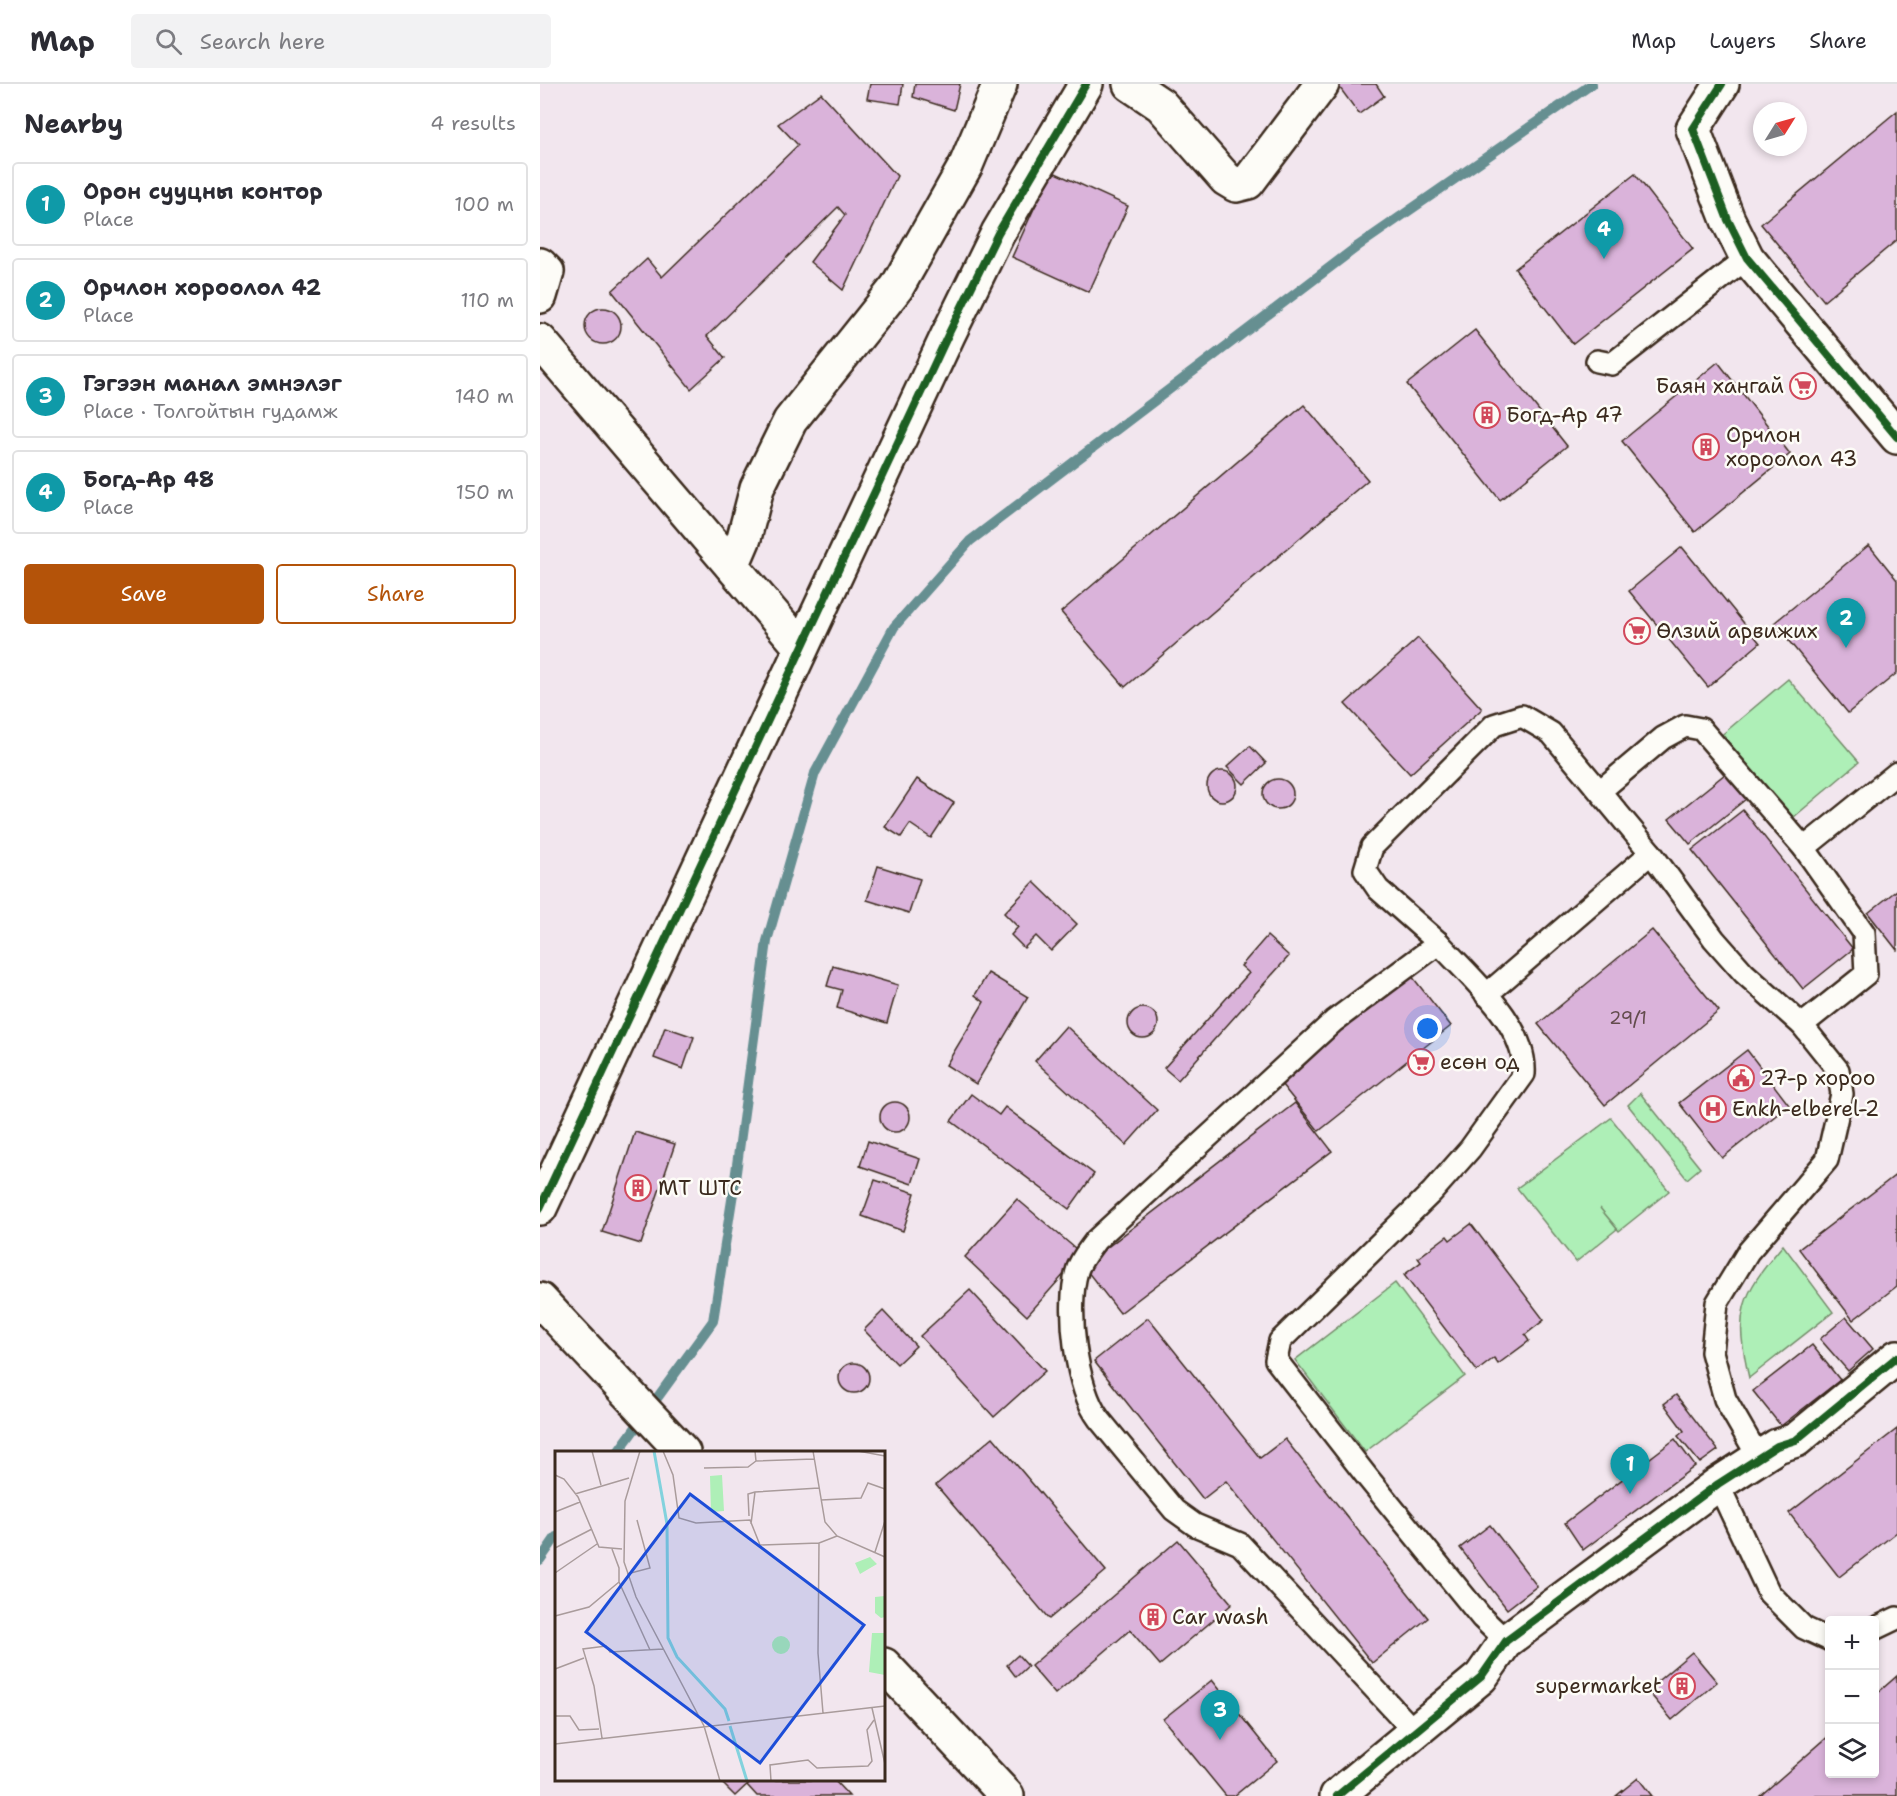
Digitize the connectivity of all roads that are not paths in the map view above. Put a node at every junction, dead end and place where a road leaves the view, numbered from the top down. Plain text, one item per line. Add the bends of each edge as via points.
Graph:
1 (1000, 84) edge
2 (1086, 84) edge
3 (1130, 84) edge
4 (1322, 84) edge
5 (1722, 84) edge
6 (1748, 258) junction
7 (540, 265) edge
8 (540, 296) edge
9 (546, 356) edge
10 (1597, 361) dead end
11 (1897, 437) edge
12 (732, 566) junction
13 (800, 646) junction
14 (1897, 772) edge
15 (1600, 791) junction
16 (1804, 848) junction
17 (1651, 853) junction
18 (1439, 943) junction
19 (1486, 995) junction
20 (1802, 1025) junction
21 (540, 1208) edge
22 (540, 1300) edge
23 (1897, 1357) edge
24 (682, 1451) edge
25 (1759, 1458) junction
26 (1718, 1484) junction
27 (1897, 1618) edge
28 (1879, 1627) edge
29 (1825, 1638) edge
30 (1506, 1641) junction
31 (885, 1666) edge
32 (1413, 1730) junction
33 (1007, 1796) edge
34 (1337, 1796) edge

1 - 12 street via 966,165 897,287 790,421 757,488
2 - 13 street via 998,233
3 - 4 street via 1161,105 1236,185 1248,182
5 - 6 street via 1692,129 1728,220
6 - 10 lane via 1612,364
6 - 11 street
7 - 8 street via 547,272
9 - 12 street
12 - 13 street
13 - 21 street
14 - 16 lane
15 - 16 lane via 1663,738 1685,726 1701,729
15 - 17 lane
15 - 18 lane via 1551,733 1522,716 1494,725 1372,847 1365,870 1378,889
16 - 20 lane via 1864,933 1866,974
17 - 19 lane
17 - 20 lane via 1744,974
18 - 19 lane
18 - 32 lane via 1334,1021 1105,1232 1077,1269 1073,1287 1077,1369 1091,1409 1174,1510 1195,1525 1240,1544
19 - 30 lane via 1510,1023 1525,1060 1524,1074 1470,1149 1431,1192 1280,1341 1276,1360 1368,1479 1482,1618
20 - 25 lane via 1838,1070 1842,1094 1827,1160 1748,1252 1717,1303 1712,1352 1725,1399
22 - 24 street
23 - 25 street via 1796,1440
25 - 26 street
26 - 29 lane via 1769,1593 1804,1629
26 - 30 street
27 - 28 lane
30 - 32 street via 1481,1677
31 - 33 street
32 - 34 street

